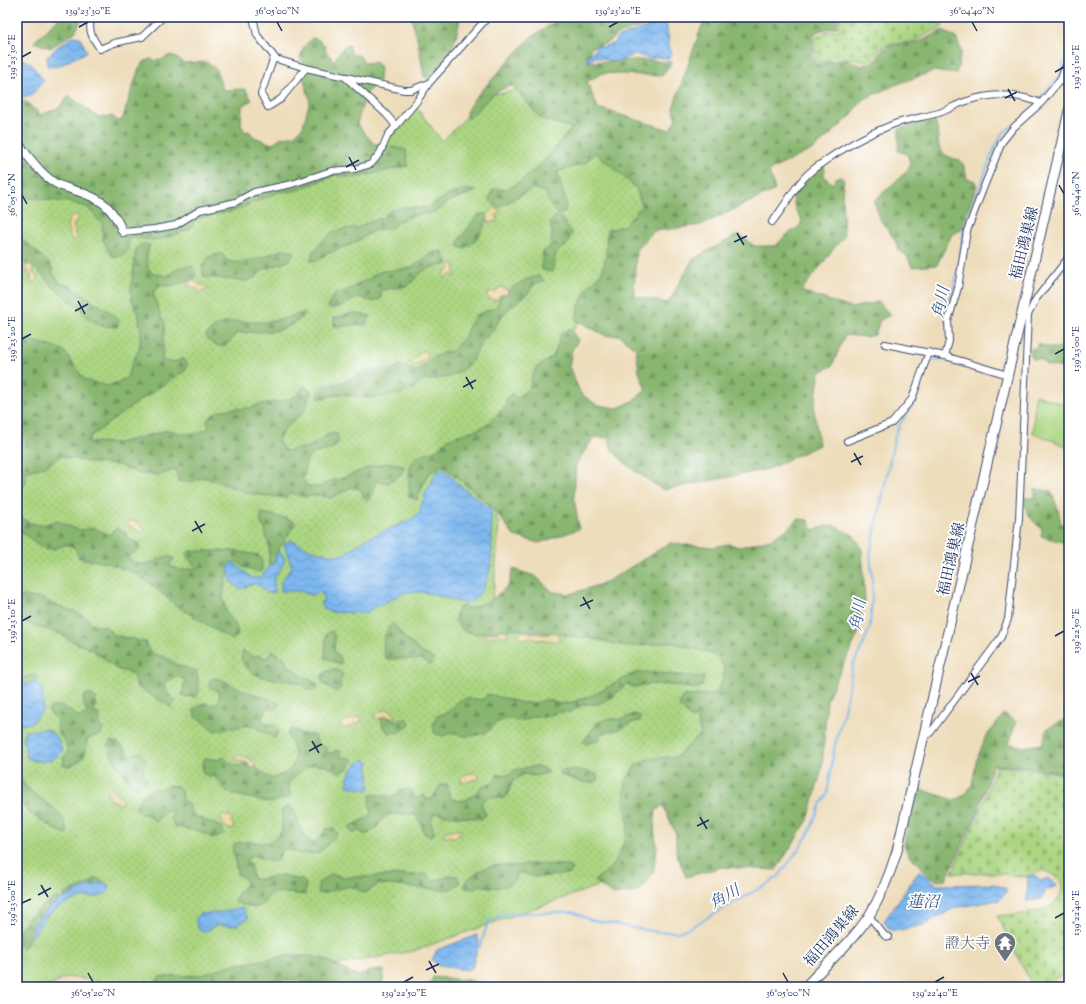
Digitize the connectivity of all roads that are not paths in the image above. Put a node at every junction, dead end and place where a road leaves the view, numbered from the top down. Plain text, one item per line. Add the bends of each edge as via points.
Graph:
1 (91, 17) edge
2 (162, 17) edge
3 (253, 17) edge
4 (488, 17) edge
5 (274, 57) junction
6 (1069, 63) edge
7 (306, 68) junction
8 (345, 76) junction
9 (1061, 79) junction
10 (429, 84) junction
11 (1069, 88) edge
12 (1040, 103) junction
13 (1069, 111) edge
14 (396, 126) junction
15 (17, 142) edge
16 (772, 222) dead end
17 (123, 232) joint
18 (1069, 257) edge
19 (1025, 313) junction
20 (885, 344) dead end
21 (929, 352) junction
22 (945, 356) junction
23 (1008, 375) junction
24 (847, 441) dead end
25 (924, 738) junction
26 (869, 916) junction
27 (889, 937) dead end
28 (805, 987) edge

1 - 2 street via 89,27 92,38 100,49 142,37
3 - 5 street via 257,35
4 - 10 street
5 - 7 street
5 - 7 street via 261,94 268,107 281,99
6 - 9 street
7 - 8 street
8 - 10 street via 404,90
8 - 14 street
9 - 11 street
9 - 12 street
10 - 14 street
12 - 16 street via 1027,97 987,95 878,131 815,168 799,182 784,208
12 - 22 street via 1002,142 983,188 967,231 958,288 948,321 949,341
13 - 19 main road, 福田鴻巣線
14 - 17 street via 372,164 331,171 254,192 236,202 200,210 176,225
15 - 17 street via 41,172 53,182 93,196 107,205
18 - 19 street
19 - 23 main road, 福田鴻巣線
19 - 25 street via 1019,518 1008,619 1001,637
20 - 21 street
21 - 22 street
21 - 24 street via 912,399 892,423
22 - 23 street
23 - 25 main road, 福田鴻巣線
25 - 26 main road, 福田鴻巣線 via 896,857
26 - 27 street via 885,936
26 - 28 main road, 福田鴻巣線

